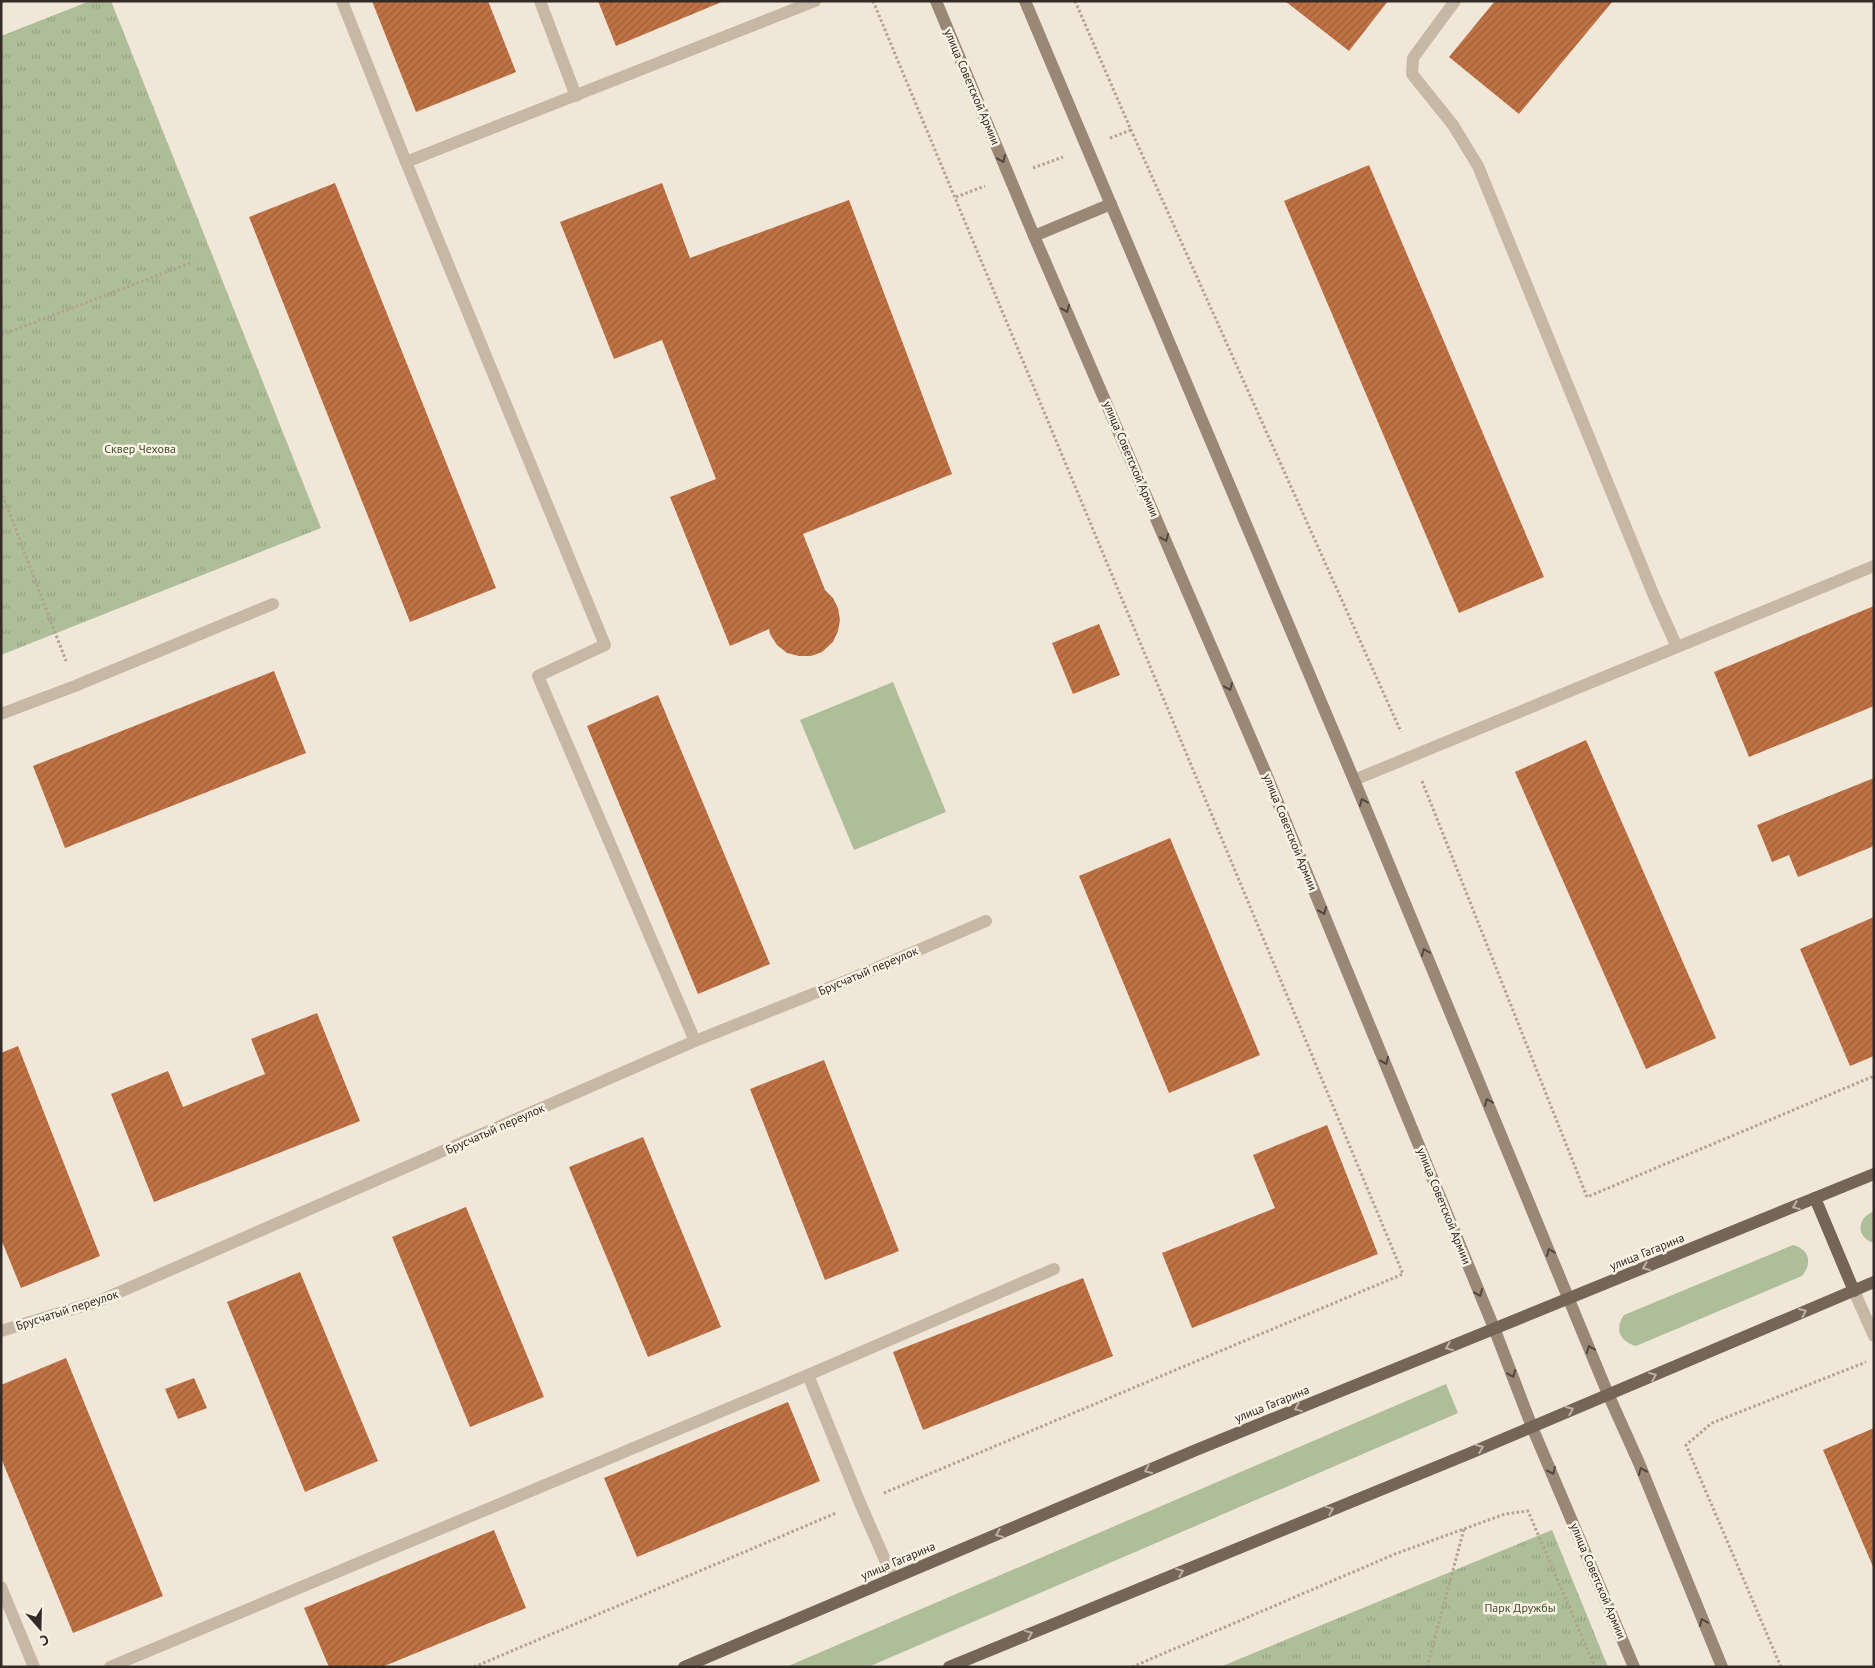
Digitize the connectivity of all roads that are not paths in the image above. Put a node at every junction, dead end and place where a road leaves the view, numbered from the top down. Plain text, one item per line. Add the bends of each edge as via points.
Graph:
1 (342, 1) edge
2 (540, 1) edge
3 (815, 1) edge
4 (936, 1) edge
5 (1025, 1) edge
6 (1455, 1) edge
7 (576, 96) junction
8 (406, 162) junction
9 (1111, 204) junction
10 (1034, 236) junction
11 (1874, 566) edge
12 (273, 604) dead end
13 (1677, 647) junction
14 (1, 714) edge
15 (1354, 780) junction
16 (986, 921) dead end
17 (695, 1041) junction
18 (1874, 1174) edge
19 (1815, 1198) junction
20 (1054, 1269) dead end
21 (1874, 1282) edge
22 (1854, 1291) junction
23 (1568, 1298) junction
24 (1494, 1328) junction
25 (1, 1331) edge
26 (1874, 1336) edge
27 (808, 1375) junction
28 (1608, 1394) junction
29 (1532, 1426) junction
30 (893, 1578) junction
31 (1, 1586) edge
32 (34, 1667) edge
33 (110, 1667) edge
34 (684, 1667) edge
35 (949, 1667) edge
36 (1634, 1667) edge
37 (1722, 1667) edge

1 - 8 street
2 - 7 street
3 - 7 street
4 -> 10 main road, улица Советской Армии
5 - 9 main road
6 - 13 street via 1413,58 1412,74 1453,125 1478,166
7 - 8 street
8 - 17 street via 605,645 538,676
9 - 10 main road
9 - 15 main road
10 -> 24 main road, улица Советской Армии via 1264,769
11 - 13 street
12 - 14 street
13 - 15 street
23 -> 15 main road
16 - 17 street, Брусчатый переулок
17 - 25 street, Брусчатый переулок via 99,1301
18 - 19 main road, улица Гагарина
19 - 22 main road
19 -> 23 main road, улица Гагарина
20 - 27 street
21 - 22 main road
22 - 26 street
28 -> 22 main road
23 - 24 main road, улица Гагарина
28 -> 23 main road
24 -> 29 main road, улица Советской Армии
24 -> 30 main road, улица Гагарина
27 - 30 street
27 - 33 street
29 -> 28 main road
37 -> 28 main road
35 -> 29 main road
29 -> 36 main road, улица Советской Армии
30 - 34 main road, улица Гагарина
31 - 32 street

